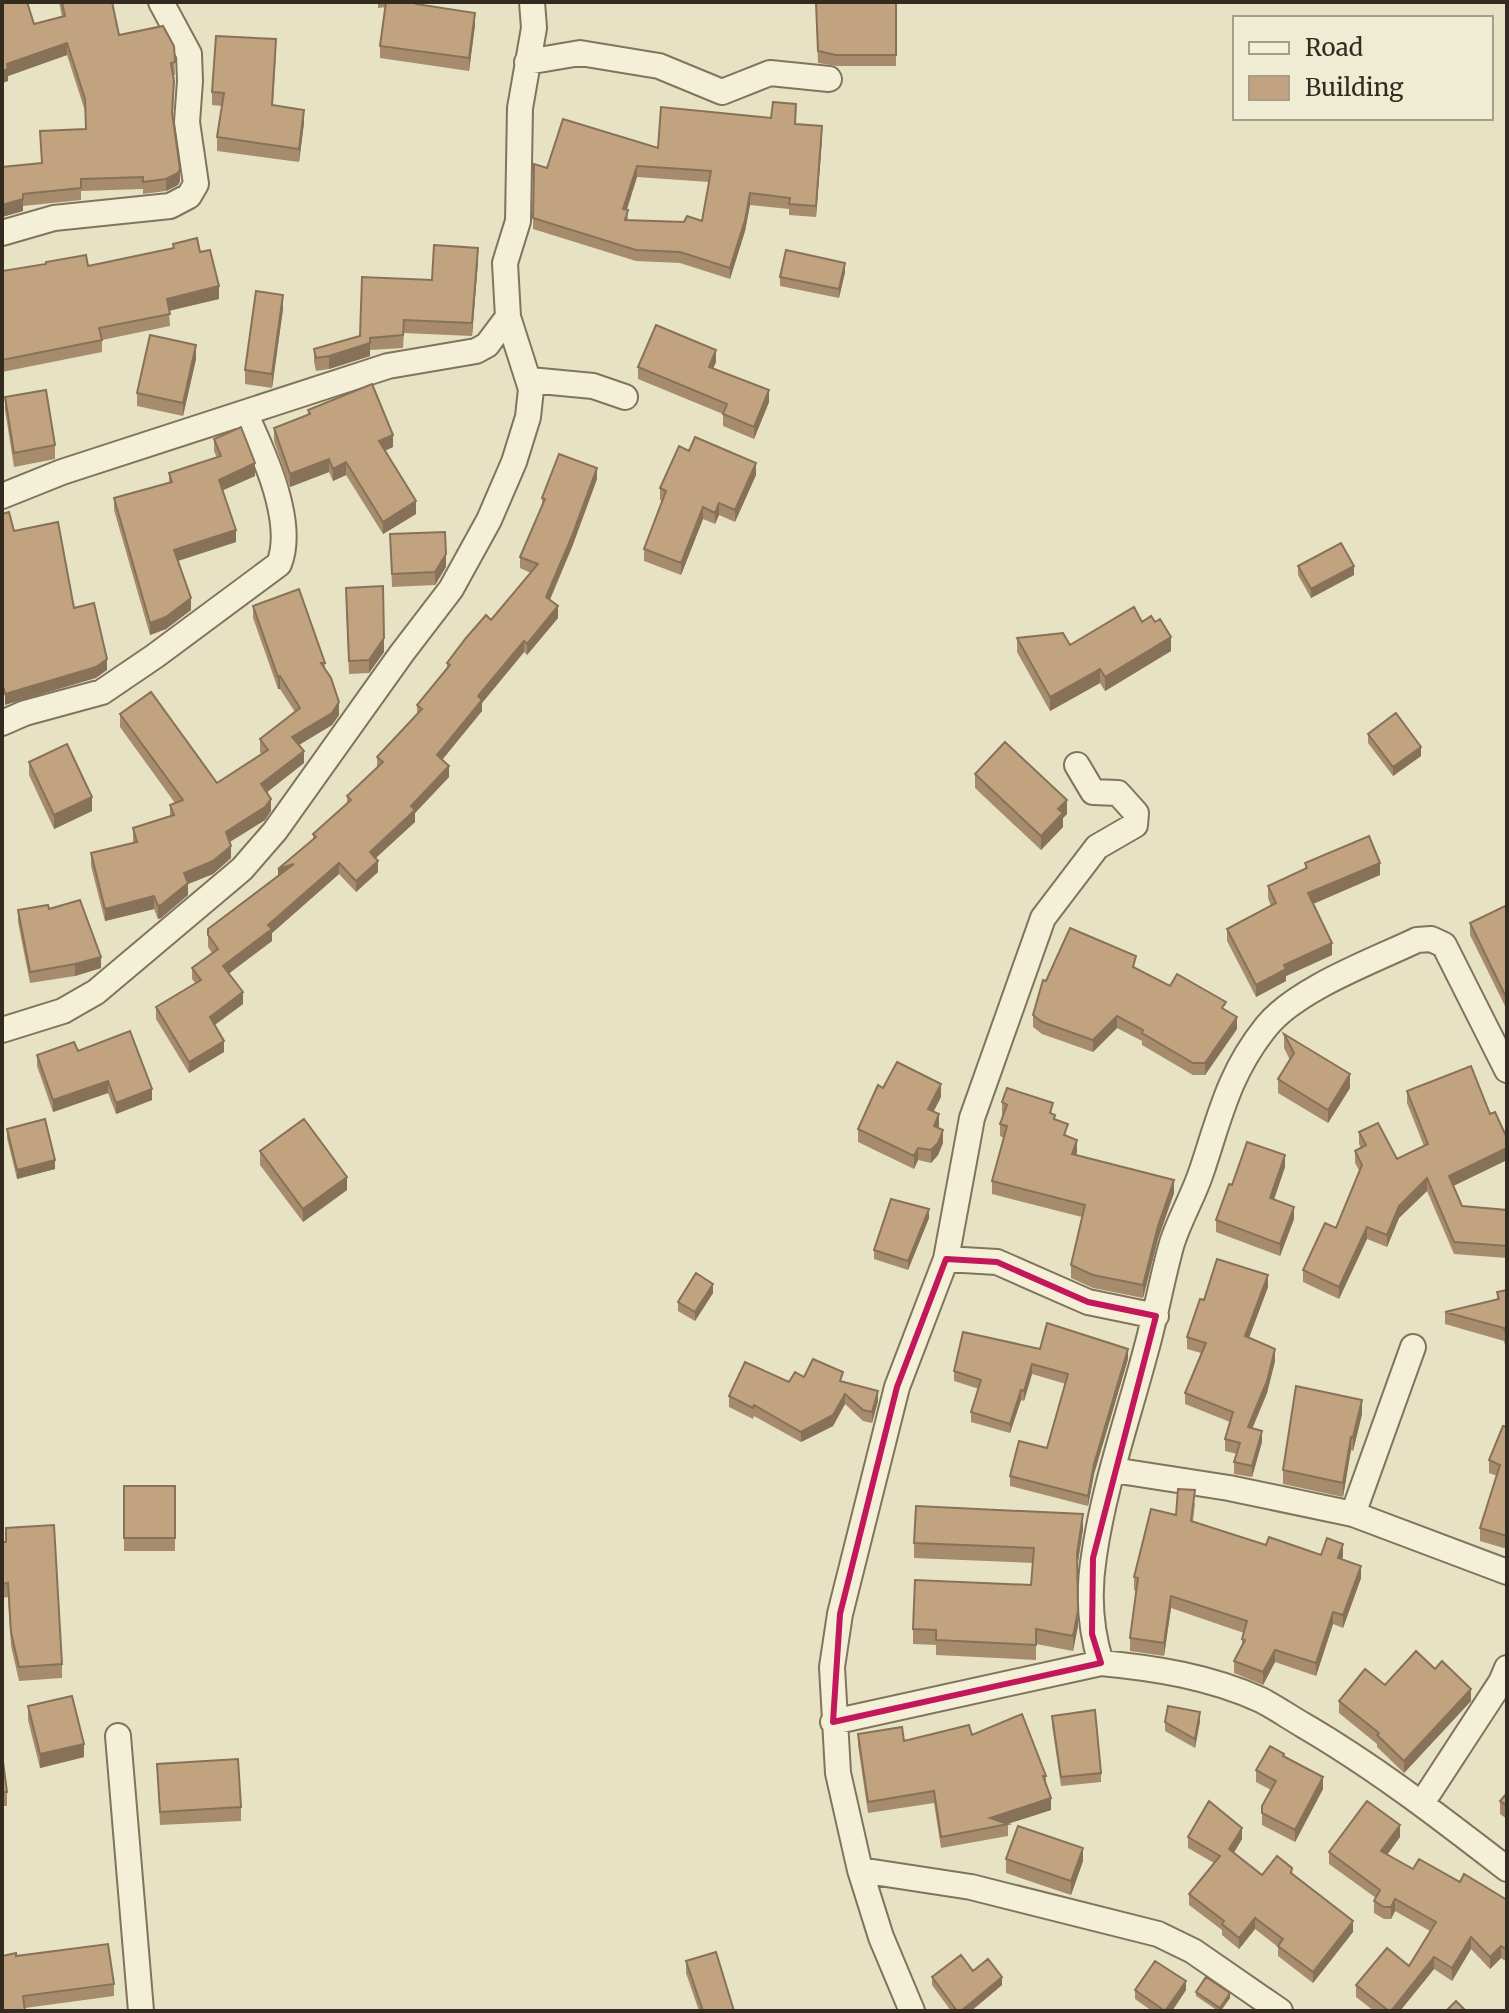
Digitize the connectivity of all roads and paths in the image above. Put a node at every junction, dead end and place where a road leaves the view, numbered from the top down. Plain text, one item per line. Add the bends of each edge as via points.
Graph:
1 (161, 2) edge
2 (532, 2) edge
3 (527, 62) junction
4 (829, 79) dead end
5 (2, 233) edge
6 (508, 317) junction
7 (487, 345) junction
8 (517, 350) junction
9 (530, 380) junction
10 (625, 397) dead end
11 (245, 413) junction
12 (2, 496) edge
13 (2, 723) edge
14 (1077, 765) dead end
15 (2, 1030) edge
16 (1507, 1070) edge
17 (946, 1259) junction
18 (1156, 1316) junction
19 (1413, 1347) dead end
20 (1113, 1470) junction
21 (1353, 1514) junction
22 (1507, 1572) edge
23 (1101, 1663) junction
24 (1507, 1668) edge
25 (833, 1722) junction
26 (118, 1736) dead end
27 (1422, 1803) junction
28 (1507, 1869) edge
29 (860, 1870) junction
30 (141, 2011) edge
31 (912, 2011) edge
32 (1280, 2011) edge

1 - 5 street via 189,54 187,122 196,184 189,196 170,206 54,218
2 - 3 street via 534,28
3 - 4 street via 580,53 659,66 722,92 770,73
3 - 6 street via 520,108 518,221 505,263
6 - 7 street
6 - 8 street
7 - 8 street
7 - 11 street via 450,357 388,366
8 - 9 street
9 - 10 street via 593,386
9 - 15 street via 528,417 514,462 451,589 275,831 242,869 96,992 63,1011
11 - 12 street
11 - 13 street via 281,503 279,564 102,692
14 - 17 street via 1093,792 1118,793 1136,813 1135,825 1097,847 1043,918 972,1118
16 - 18 street via 1444,945 1431,939 1417,940 1306,994 1268,1024 1228,1086 1173,1241
17 - 18 street via 997,1262 1088,1302
17 - 25 street via 897,1387 840,1614 832,1667
18 - 20 street
19 - 21 street
20 - 21 street
20 - 23 street via 1093,1558 1092,1634
21 - 22 street
23 - 25 street
23 - 27 street via 1191,1677 1260,1700
24 - 27 street
25 - 29 street via 838,1773
26 - 30 street
27 - 28 street
29 - 31 street
29 - 32 street via 971,1887 1158,1934 1193,1951

